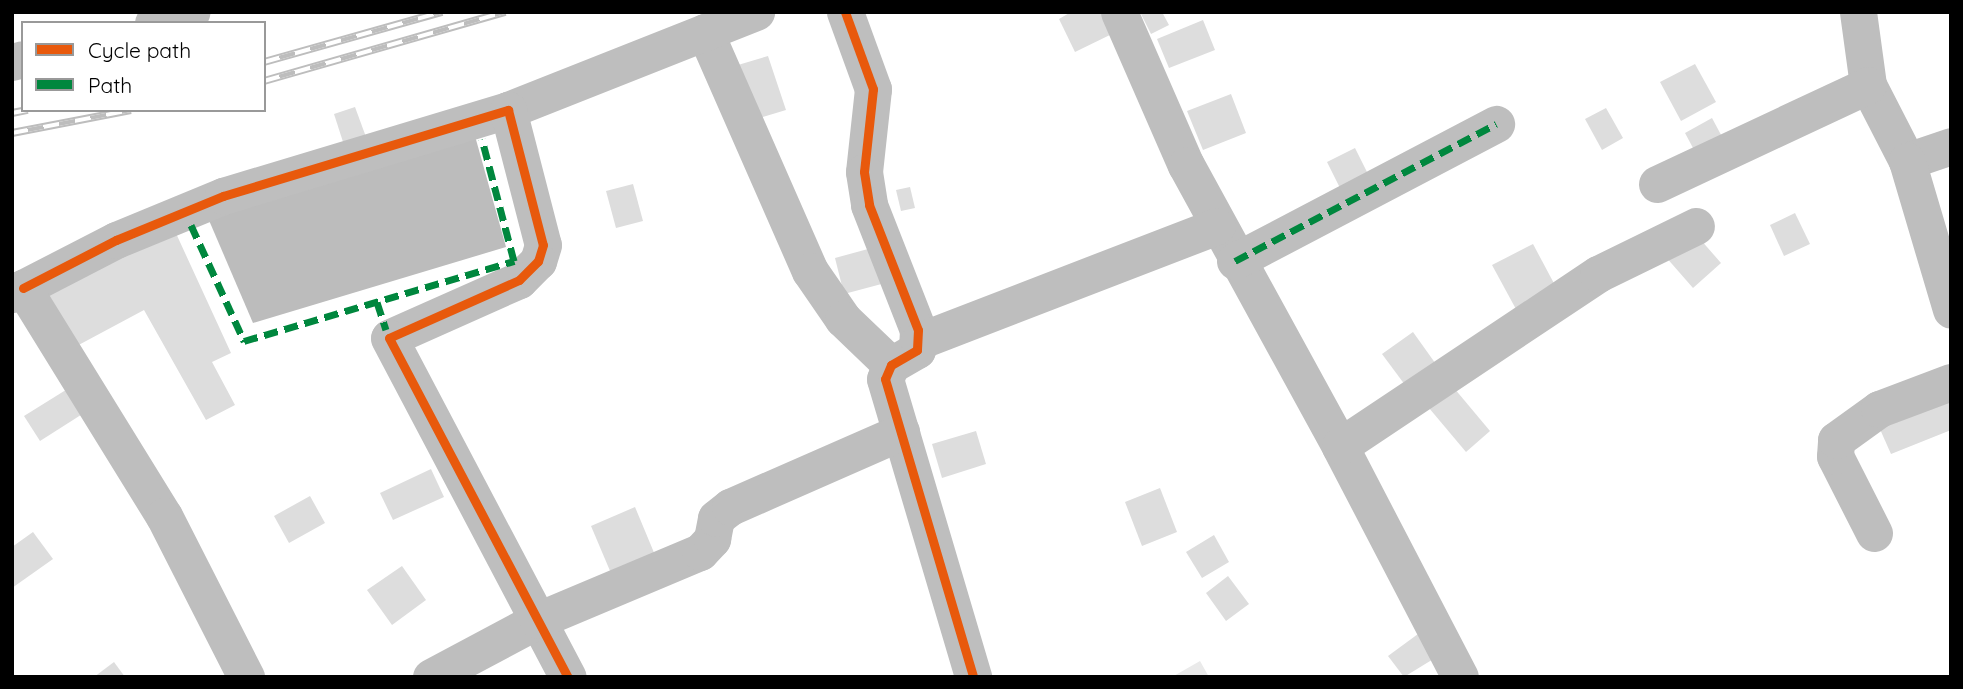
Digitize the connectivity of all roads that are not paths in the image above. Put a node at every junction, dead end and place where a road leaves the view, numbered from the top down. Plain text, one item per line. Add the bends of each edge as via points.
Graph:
1 (191, 12) edge
2 (755, 12) edge
3 (845, 12) edge
4 (1119, 12) edge
5 (1857, 12) edge
6 (160, 21) edge
7 (705, 32) junction
8 (1868, 85) junction
9 (513, 109) junction
10 (1496, 124) dead end
11 (1951, 146) edge
12 (1907, 161) junction
13 (1657, 184) dead end
14 (1217, 226) junction
15 (1696, 226) dead end
16 (1235, 261) junction
17 (18, 291) edge
18 (1951, 310) edge
19 (919, 341) junction
20 (891, 365) junction
21 (1951, 382) edge
22 (901, 432) junction
23 (1340, 446) junction
24 (1874, 533) dead end
25 (538, 620) junction
26 (246, 677) edge
27 (430, 677) edge
28 (568, 677) edge
29 (973, 677) edge
30 (1460, 677) edge

1 - 6 street
2 - 7 street
3 - 19 street via 873,89 864,172 869,205
4 - 14 street
5 - 8 street
7 - 9 street
7 - 20 street via 810,271 843,319
8 - 12 street
8 - 13 street
9 - 17 street via 223,196 116,240
9 - 25 street via 543,245 538,261 519,280 387,334
10 - 16 street
11 - 12 street
12 - 18 street
14 - 16 street
14 - 19 street
15 - 23 street via 1576,288
16 - 23 street
17 - 26 street via 164,516
19 - 20 street via 912,355
20 - 22 street via 885,379
21 - 24 street via 1878,409 1836,440 1835,456
22 - 25 street via 730,507 716,518 712,539 688,557
22 - 29 street
23 - 30 street
25 - 27 street
25 - 28 street

